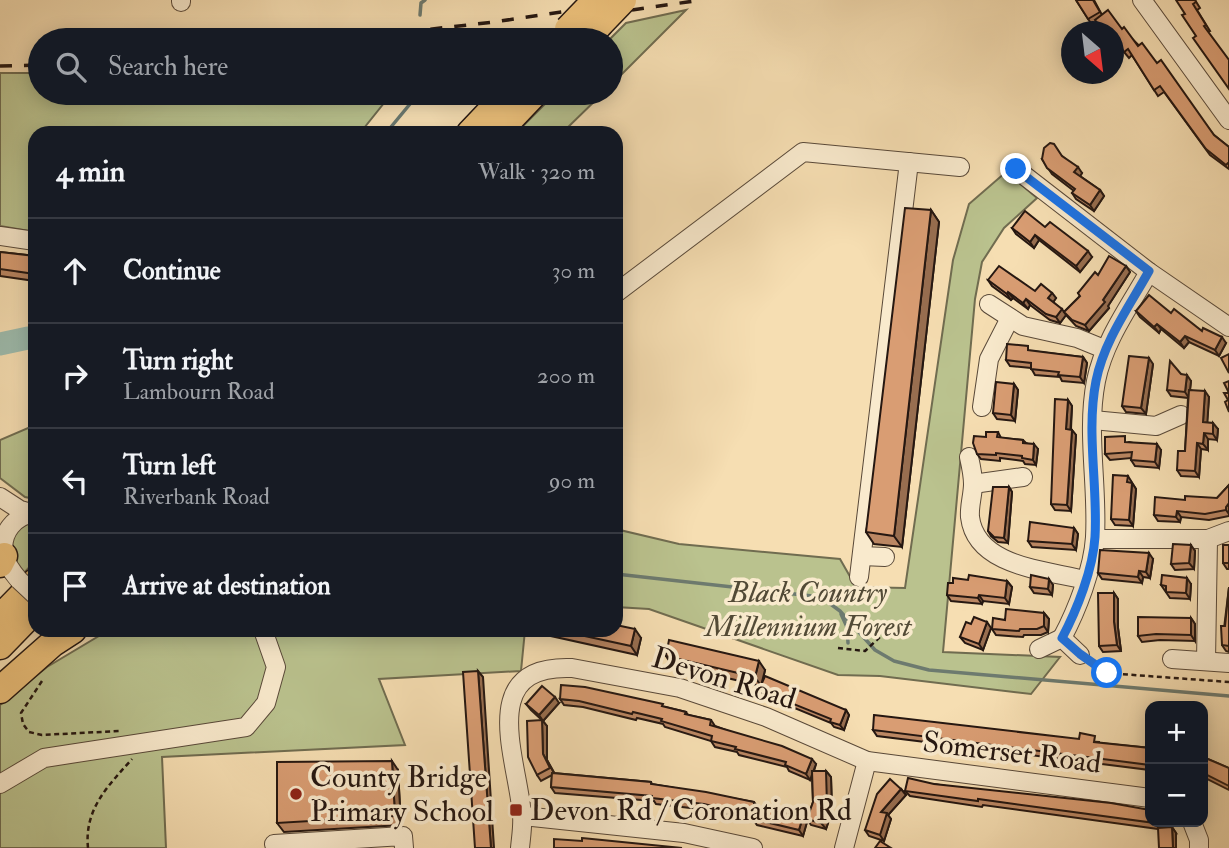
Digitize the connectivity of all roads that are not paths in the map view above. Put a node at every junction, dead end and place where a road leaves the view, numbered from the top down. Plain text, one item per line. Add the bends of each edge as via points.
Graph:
1 (623, 0) edge
2 (1142, 0) edge
3 (581, 27) edge
4 (497, 105) edge
5 (523, 105) edge
6 (1229, 120) edge
7 (477, 126) edge
8 (503, 126) edge
9 (909, 162) junction
10 (960, 167) dead end
11 (1016, 169) dead end
12 (0, 236) edge
13 (28, 240) edge
14 (1149, 271) junction
15 (623, 288) edge
16 (989, 304) dead end
17 (1010, 318) junction
18 (1229, 327) edge
19 (1104, 348) junction
20 (982, 407) dead end
21 (1181, 415) dead end
22 (1093, 420) junction
23 (970, 457) dead end
24 (1023, 477) dead end
25 (973, 484) junction
26 (0, 497) edge
27 (28, 512) edge
28 (28, 515) edge
29 (1229, 531) edge
30 (1095, 539) junction
31 (1208, 539) junction
32 (862, 556) junction
33 (885, 557) dead end
34 (10, 561) edge
35 (859, 577) dead end
36 (1085, 580) junction
37 (28, 585) edge
38 (28, 617) edge
39 (0, 618) edge
40 (63, 637) edge
41 (265, 637) edge
42 (1062, 638) junction
43 (0, 646) edge
44 (1039, 649) dead end
45 (1080, 654) road end
46 (1172, 659) dead end
47 (1206, 661) junction
48 (1229, 663) edge
49 (0, 690) edge
50 (867, 761) junction
51 (0, 784) edge
52 (1145, 797) edge
53 (523, 817) junction
54 (1194, 827) edge
55 (274, 844) dead end
56 (404, 848) edge
57 (520, 848) edge
58 (753, 848) edge
59 (844, 848) edge
60 (1199, 848) edge

1 - 3 highway, bridge
2 - 6 street
4 - 7 highway
5 - 8 highway
9 - 10 street
9 - 15 street via 803,152
9 - 32 street
11 - 14 street
12 - 13 street
14 - 18 street
14 - 19 street
16 - 17 street
17 - 19 street via 1031,329
17 - 20 street via 993,348
19 - 22 street
21 - 22 street via 1156,426
22 - 30 street
23 - 25 street
24 - 25 street
25 - 36 street via 970,516 978,540 991,553
26 - 27 street
28 - 34 street via 18,518 7,531
29 - 31 street
30 - 31 street
30 - 36 street
31 - 47 street
32 - 33 street
32 - 35 street
34 - 37 street, bridge
34 - 39 highway
36 - 42 street
38 - 43 highway
40 - 49 highway
41 - 51 street via 276,667 266,703 246,727 44,758
42 - 44 street
42 - 45 street
46 - 47 street
47 - 48 street
50 - 52 street, Somerset Road
50 - 53 street, Devon Road via 766,716 680,688 556,667 520,685 507,715
50 - 59 street
53 - 57 street, Devon Road
53 - 58 street via 684,833
54 - 60 street
55 - 56 street via 403,836

